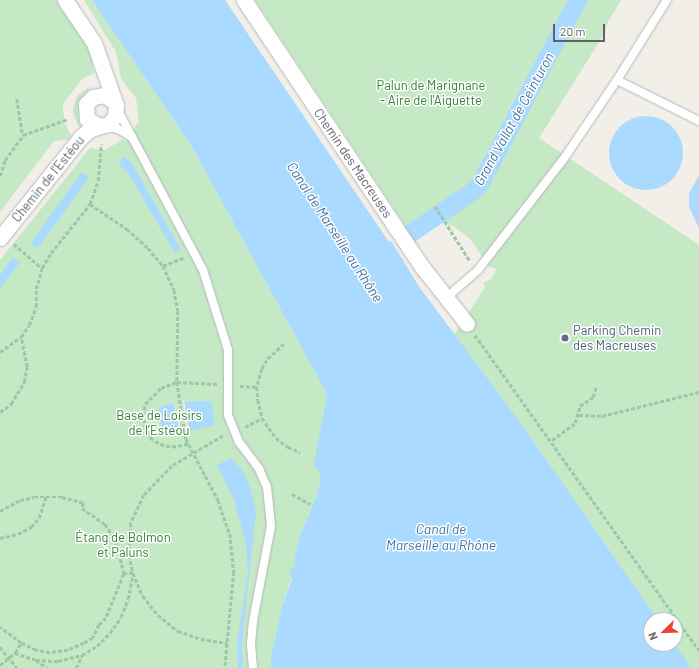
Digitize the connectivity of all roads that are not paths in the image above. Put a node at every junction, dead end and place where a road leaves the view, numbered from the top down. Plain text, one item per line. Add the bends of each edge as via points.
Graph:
1 (65, 0) edge
2 (244, 0) edge
3 (667, 0) edge
4 (101, 58) junction
5 (617, 80) junction
6 (89, 100) junction
7 (114, 103) junction
8 (699, 121) edge
9 (102, 126) junction
10 (132, 137) junction
11 (0, 238) edge
12 (446, 298) junction
13 (467, 324) road end
14 (253, 668) edge

1 - 4 street
2 - 12 street, Chemin des Macreuses via 423,268
3 - 5 lane
4 - 6 street via 96,89
4 - 7 street
5 - 8 lane
5 - 12 lane via 566,157 478,270
6 - 7 street via 104,95
6 - 9 street via 85,114 90,123
7 - 9 street via 115,116
7 - 10 lane
9 - 10 lane via 118,129
9 - 11 street, Chemin de l'Estéou via 89,130 81,137
10 - 14 lane via 204,270 228,350 228,416 239,442 259,469 267,487 271,526 253,621 250,645
12 - 13 street, Chemin des Macreuses

